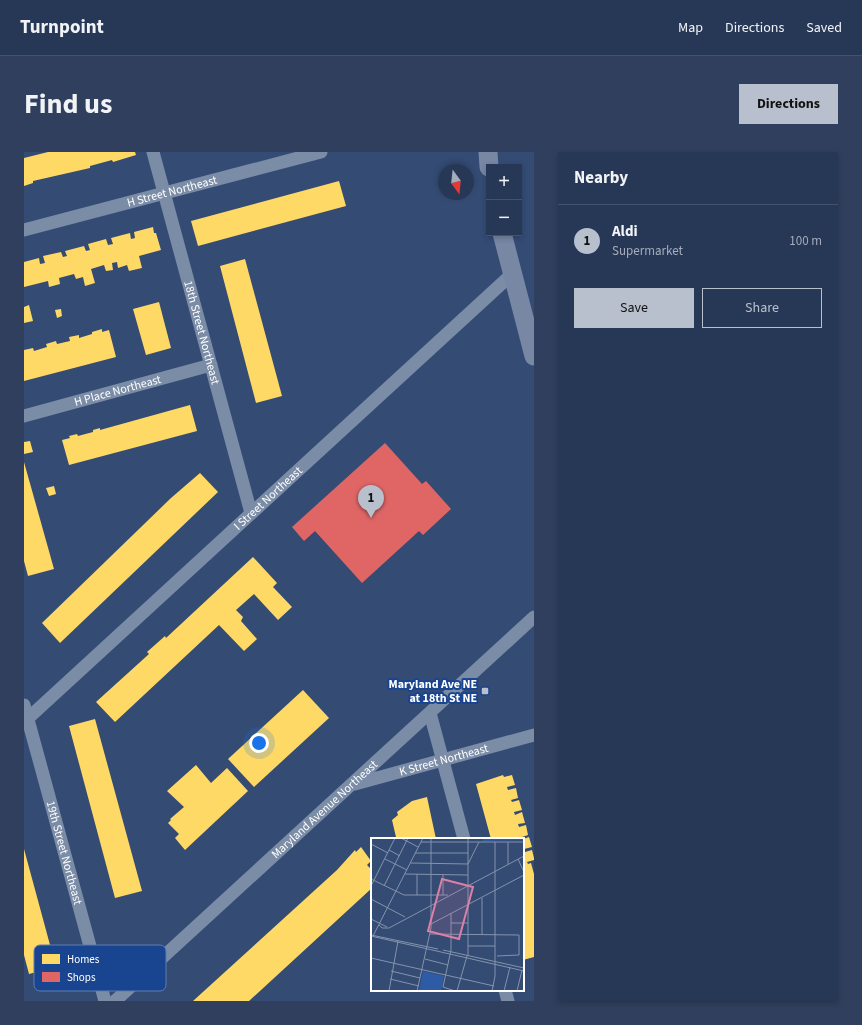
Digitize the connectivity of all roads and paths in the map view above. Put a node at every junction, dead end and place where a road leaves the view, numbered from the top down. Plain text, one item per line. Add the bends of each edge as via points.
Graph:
1 (153, 152) edge
2 (321, 152) edge
3 (488, 152) edge
4 (489, 164) edge
5 (164, 193) junction
6 (24, 230) edge
7 (503, 236) edge
8 (512, 274) junction
9 (534, 356) edge
10 (211, 365) junction
11 (24, 416) edge
12 (251, 513) junction
13 (534, 617) edge
14 (24, 705) edge
15 (430, 713) junction
16 (26, 720) edge
17 (534, 735) edge
18 (443, 760) junction
19 (353, 784) junction
20 (464, 838) edge
21 (89, 945) edge
22 (166, 954) edge
23 (102, 991) edge
24 (126, 991) edge
25 (505, 991) edge
26 (105, 1001) edge
27 (115, 1001) edge
28 (508, 1001) edge

1 - 5 street, 18th Street Northeast
2 - 5 street, H Street Northeast
3 - 4 main road
5 - 6 street, H Street Northeast
5 - 10 street, 18th Street Northeast
7 - 8 main road
8 - 9 main road
8 - 12 street, I Street Northeast
10 - 11 street, H Place Northeast
10 - 12 street, 18th Street Northeast
12 - 16 street, I Street Northeast
13 - 15 street, Maryland Avenue Northeast
14 - 16 street, 19th Street Northeast
15 - 18 street
15 - 19 street, Maryland Avenue Northeast
16 - 21 street, 19th Street Northeast
17 - 18 street, K Street Northeast
18 - 19 street, K Street Northeast
18 - 20 street
19 - 22 street, Maryland Avenue Northeast
23 - 26 street, 19th Street Northeast
24 - 27 street, Maryland Avenue Northeast
25 - 28 street

